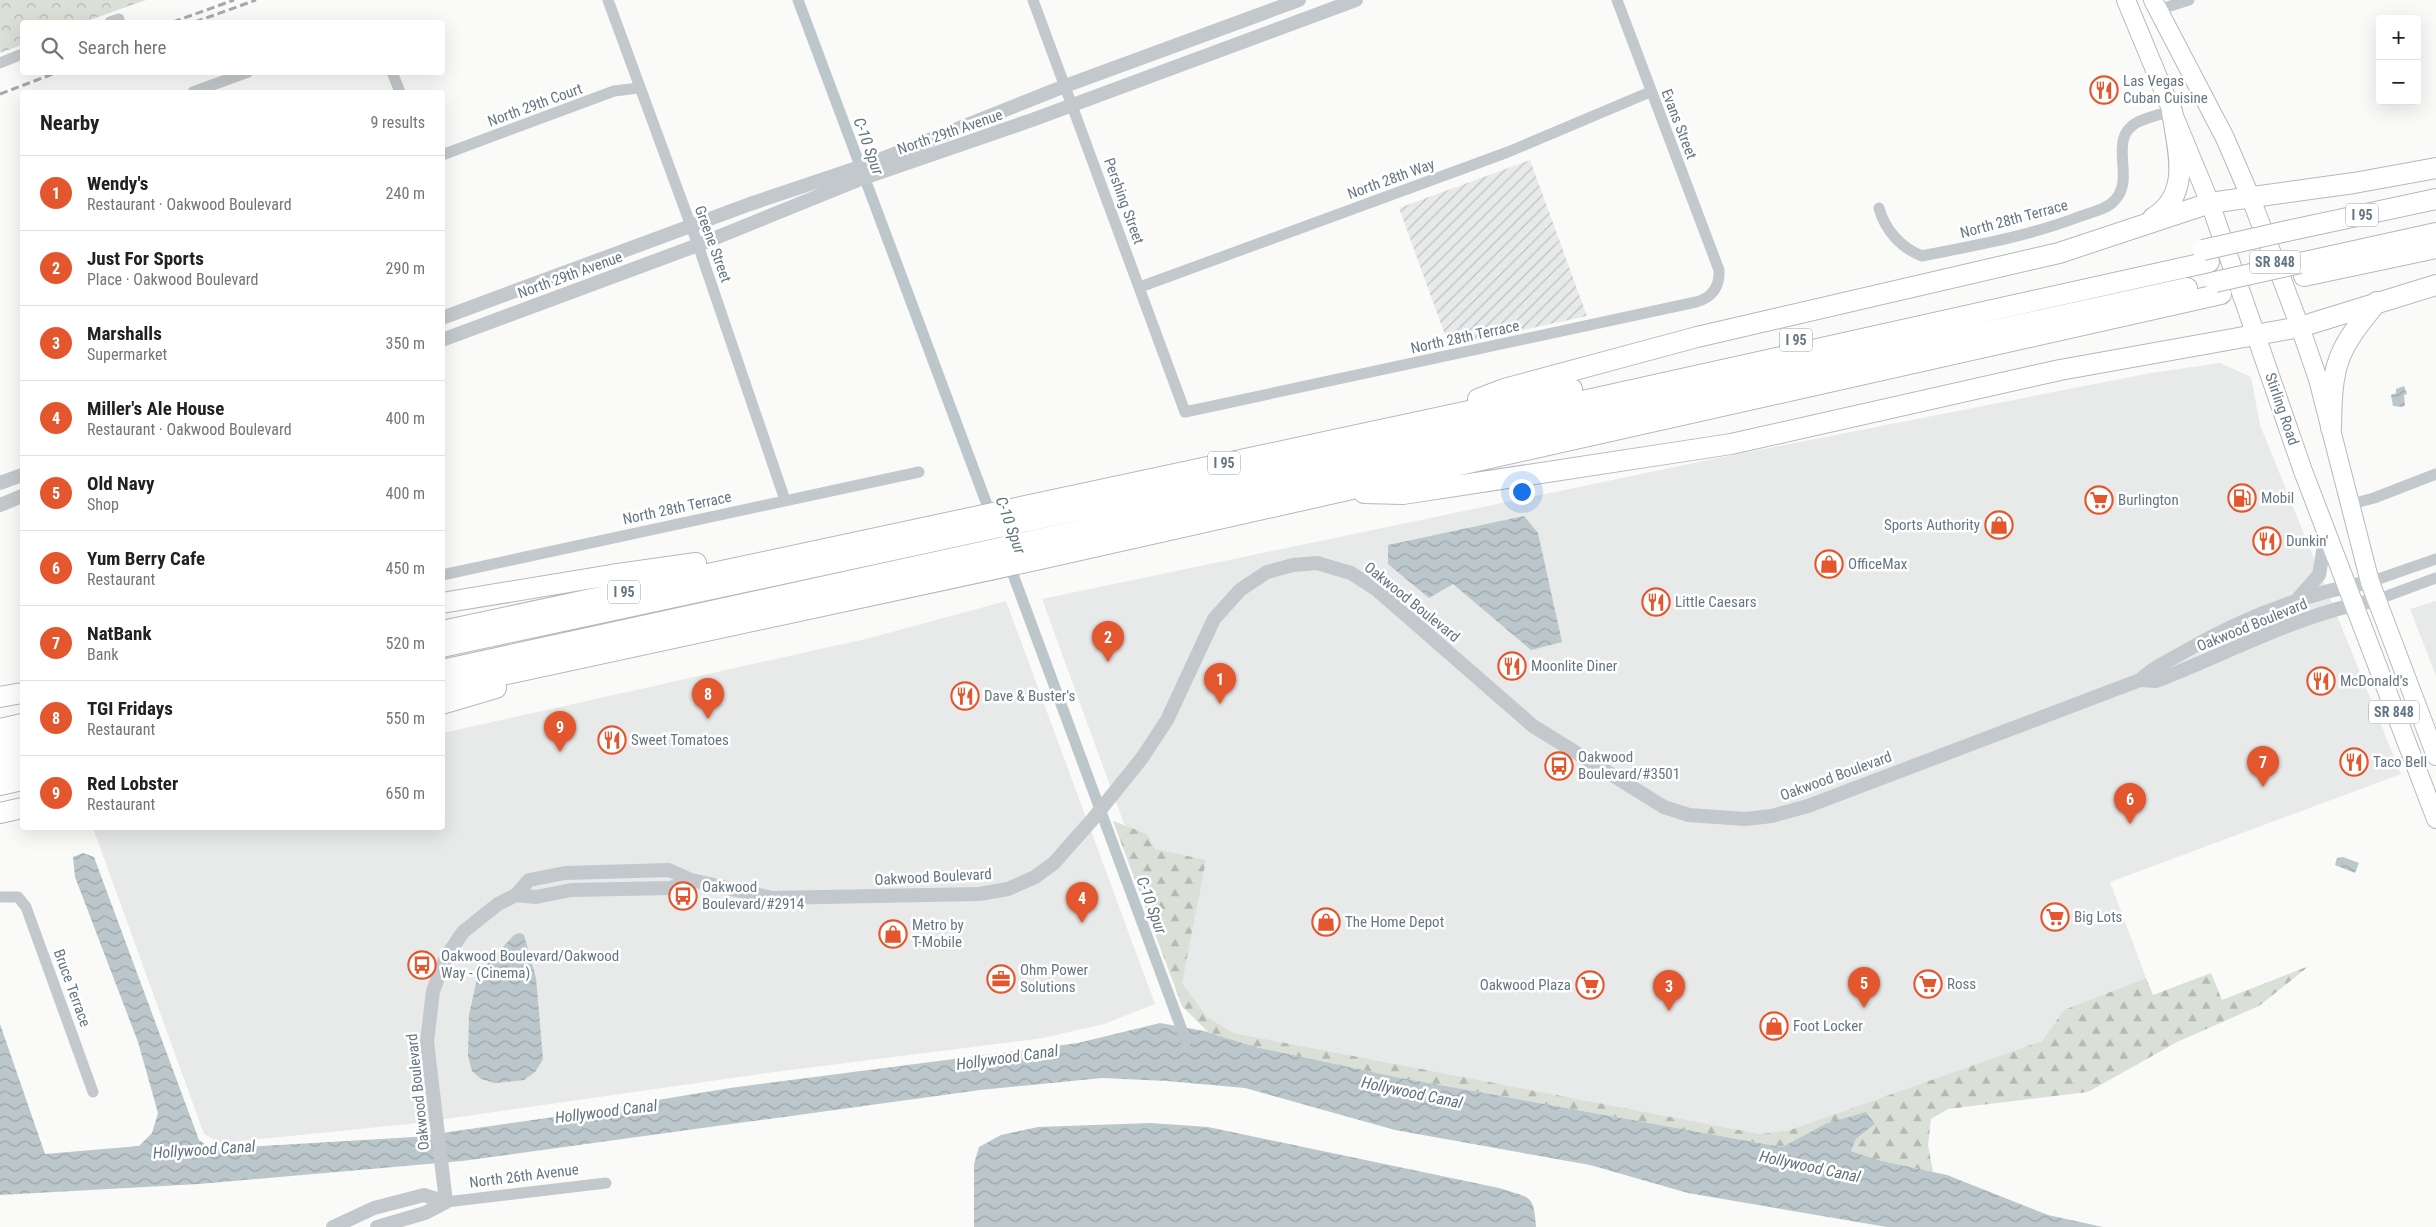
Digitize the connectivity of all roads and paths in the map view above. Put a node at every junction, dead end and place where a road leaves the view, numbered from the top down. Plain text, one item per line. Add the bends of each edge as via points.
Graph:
1 (608, 0) edge
2 (1033, 0) edge
3 (1299, 0) edge
4 (1356, 0) edge
5 (1617, 0) edge
6 (2126, 0) edge
7 (2189, 0) edge
8 (2155, 5) edge
9 (20, 55) edge
10 (0, 62) edge
11 (240, 75) edge
12 (393, 75) edge
13 (1065, 86) junction
14 (639, 88) junction
15 (198, 90) edge
16 (399, 90) edge
17 (1650, 92) junction
18 (1073, 106) junction
19 (2172, 111) junction
20 (445, 154) edge
21 (2436, 168) edge
22 (871, 170) junction
23 (856, 175) junction
24 (2250, 196) junction
25 (2436, 199) edge
26 (2210, 203) junction
27 (1879, 208) dead end
28 (2436, 209) edge
29 (691, 226) junction
30 (2138, 226) junction
31 (2436, 232) edge
32 (2290, 237) junction
33 (698, 244) junction
34 (2436, 248) edge
35 (2206, 256) junction
36 (1715, 259) joint
37 (2302, 269) junction
38 (2436, 285) edge
39 (1140, 287) junction
40 (2218, 288) junction
41 (2377, 302) junction
42 (445, 317) edge
43 (2300, 327) junction
44 (2257, 334) junction
45 (445, 339) edge
46 (1186, 412) joint
47 (1432, 418) junction
48 (2331, 428) junction
49 (919, 472) dead end
50 (2436, 474) edge
51 (20, 476) edge
52 (0, 483) edge
53 (1339, 492) junction
54 (20, 497) edge
55 (785, 500) junction
56 (0, 505) edge
57 (2348, 505) junction
58 (1018, 515) junction
59 (968, 525) junction
60 (2326, 534) junction
61 (1032, 552) junction
62 (805, 553) junction
63 (2436, 559) edge
64 (981, 563) junction
65 (445, 575) edge
66 (2436, 578) edge
67 (2370, 582) junction
68 (2346, 586) junction
69 (2376, 600) junction
70 (2295, 601) junction
71 (445, 602) edge
72 (2353, 604) junction
73 (445, 630) edge
74 (686, 634) junction
75 (445, 646) edge
76 (445, 669) edge
77 (2140, 680) junction
78 (445, 687) edge
79 (20, 693) edge
80 (0, 697) edge
81 (445, 703) edge
82 (20, 724) edge
83 (0, 729) edge
84 (20, 741) edge
85 (0, 746) edge
86 (2436, 756) edge
87 (20, 760) edge
88 (0, 765) edge
89 (20, 780) edge
90 (0, 785) edge
91 (20, 808) edge
92 (0, 813) edge
93 (2436, 819) edge
94 (0, 897) edge
95 (93, 1092) dead end
96 (606, 1183) dead end
97 (446, 1202) junction
98 (333, 1227) edge
99 (377, 1227) edge

1 - 14 street, Greene Street
2 - 13 street, Pershing Street
3 - 13 street, North 29th Avenue
4 - 18 street, North 29th Avenue
5 - 17 street, Evans Street
6 - 19 main road, Stirling Road / SR 848
7 - 8 street
8 - 24 main road, SR 848 via 2222,132
9 - 10 street
11 - 15 street
12 - 16 street
13 - 18 street, Pershing Street
13 - 22 street, North 29th Avenue
14 - 20 street, North 29th Court via 614,92
14 - 29 street, Greene Street
17 - 36 street, Evans Street
17 - 39 street, North 28th Way via 1508,152
18 - 22 street, North 29th Avenue
18 - 39 street, Pershing Street
19 - 26 main road, Stirling Road / SR 848
19 - 27 street, North 28th Terrace via 2135,124 2126,133 2122,151 2124,184 2115,200 2103,208 2049,228 1922,256 1898,242 1887,228
19 - 30 highway via 2179,186 2158,215
21 - 24 highway via 2354,183
22 - 23 street, North 29th Avenue
23 - 29 street, North 29th Avenue
23 - 33 street, North 29th Avenue
24 - 26 highway
24 - 43 main road, SR 848
25 - 32 highway, I 95
26 - 30 highway
26 - 44 main road, Stirling Road / SR 848
28 - 32 highway
29 - 33 street, Greene Street
29 - 42 street, North 29th Avenue
30 - 47 highway via 2059,253 1697,337 1504,389
31 - 37 highway
32 - 35 highway, I 95, bridge
33 - 45 street, North 29th Avenue
33 - 55 street, Greene Street
34 - 37 highway
35 - 47 highway, I 95
35 - 58 highway
36 - 46 street, North 28th Terrace via 1719,279 1714,292 1704,300
37 - 40 highway
38 - 41 highway
39 - 46 street, Pershing Street
40 - 53 highway
40 - 61 highway
41 - 43 highway
41 - 48 highway via 2349,338 2336,366
43 - 44 highway
43 - 48 main road, SR 848
44 - 53 highway via 2060,370 1731,444 1403,494
44 - 60 main road, Stirling Road / SR 848
47 - 58 highway, I 95
48 - 57 main road, SR 848
49 - 55 street, North 28th Terrace
50 - 57 street
51 - 52 street
53 - 61 highway
54 - 56 street
55 - 65 street, North 28th Terrace
57 - 67 main road, SR 848
58 - 59 highway, I 95
59 - 62 highway, I 95
59 - 75 highway
60 - 68 main road, Stirling Road / SR 848
60 - 70 street via 2319,576
61 - 64 highway
62 - 71 highway via 776,550
62 - 73 highway, I 95
63 - 67 street
64 - 74 highway
64 - 76 highway
66 - 69 street
67 - 68 street, Oakwood Boulevard
67 - 69 main road, SR 848
68 - 70 street, Oakwood Boulevard
68 - 72 main road, Stirling Road / SR 848
69 - 72 street, Oakwood Boulevard
69 - 86 main road, SR 848
70 - 77 street, Oakwood Boulevard via 2210,636 2152,668
72 - 77 street, Oakwood Boulevard via 2243,643 2156,681
72 - 93 main road, Stirling Road / SR 848
74 - 78 highway
74 - 81 highway
77 - 97 street, Oakwood Boulevard via 1808,806 1772,816 1745,819 1689,815 1664,807 1533,726 1377,590 1351,572 1316,563 1267,572 1240,590 1214,619 1167,720 1142,758 1092,820 1054,863 1008,889 979,894 772,898 691,880 670,870 565,874 529,880 516,895 498,904 463,932 446,957 433,991 427,1042
79 - 80 highway
82 - 83 highway
84 - 85 highway
87 - 88 highway
89 - 90 highway
91 - 92 highway
94 - 95 street, Bruce Terrace via 18,897 26,907
96 - 97 street, North 26th Avenue
97 - 98 street, North 26th Avenue via 424,1194 374,1208
97 - 99 street, North 26th Avenue via 425,1213

